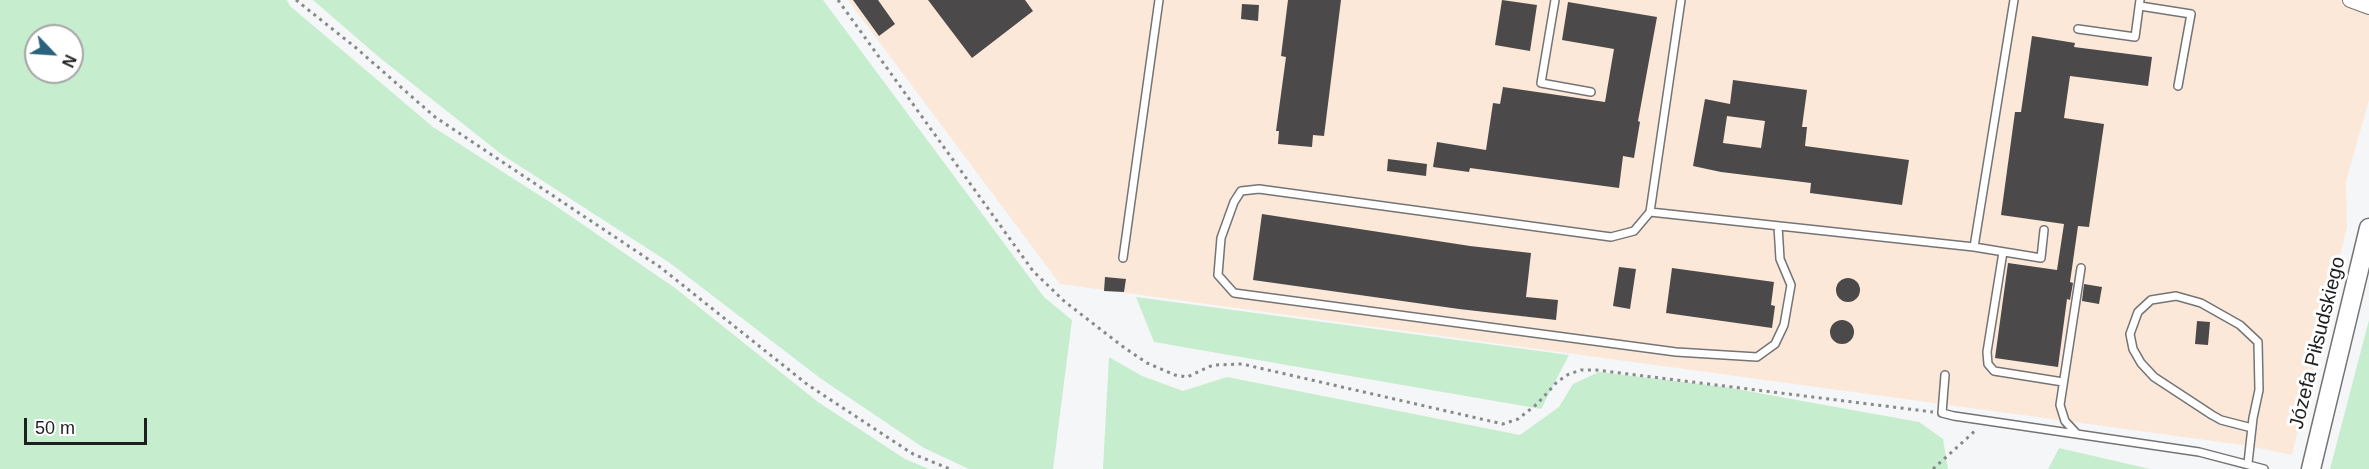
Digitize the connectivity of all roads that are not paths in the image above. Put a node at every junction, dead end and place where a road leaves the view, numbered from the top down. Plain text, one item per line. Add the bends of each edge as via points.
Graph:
1 (1159, 0) edge
2 (1555, 0) edge
3 (1681, 0) edge
4 (2014, 0) edge
5 (2350, 0) edge
6 (2140, 3) edge
7 (2369, 7) edge
8 (2078, 29) dead end
9 (2178, 86) dead end
10 (1591, 92) dead end
11 (1650, 212) junction
12 (1778, 226) junction
13 (2369, 228) edge
14 (2044, 230) dead end
15 (1974, 247) junction
16 (2003, 252) junction
17 (1123, 258) dead end
18 (2081, 268) dead end
19 (1945, 375) dead end
20 (2063, 382) junction
21 (2252, 428) junction
22 (2077, 434) junction
23 (2248, 463) junction
24 (2264, 469) edge
25 (2311, 469) edge

1 - 17 lane
2 - 10 lane via 1541,83
3 - 11 lane
4 - 15 lane
5 - 7 street
6 - 8 lane via 2135,37
6 - 9 lane via 2191,14
11 - 12 lane
11 - 12 lane via 1634,231 1611,237 1259,189 1241,191 1221,238 1218,275 1234,293 1676,352 1757,357 1775,344 1784,325 1791,285 1780,259
12 - 15 lane
13 - 25 main road, Józefa Piłsudskiego
14 - 16 lane via 2041,258
15 - 16 lane
16 - 20 lane via 1988,364 1994,371
18 - 20 lane
19 - 22 lane via 1942,413
20 - 22 lane via 2060,405 2064,421
21 - 21 lane via 2259,390 2258,342 2240,325 2201,303 2176,296 2151,300 2138,312 2130,334 2141,363 2154,377 2212,415
21 - 23 lane
22 - 23 lane
23 - 24 lane

